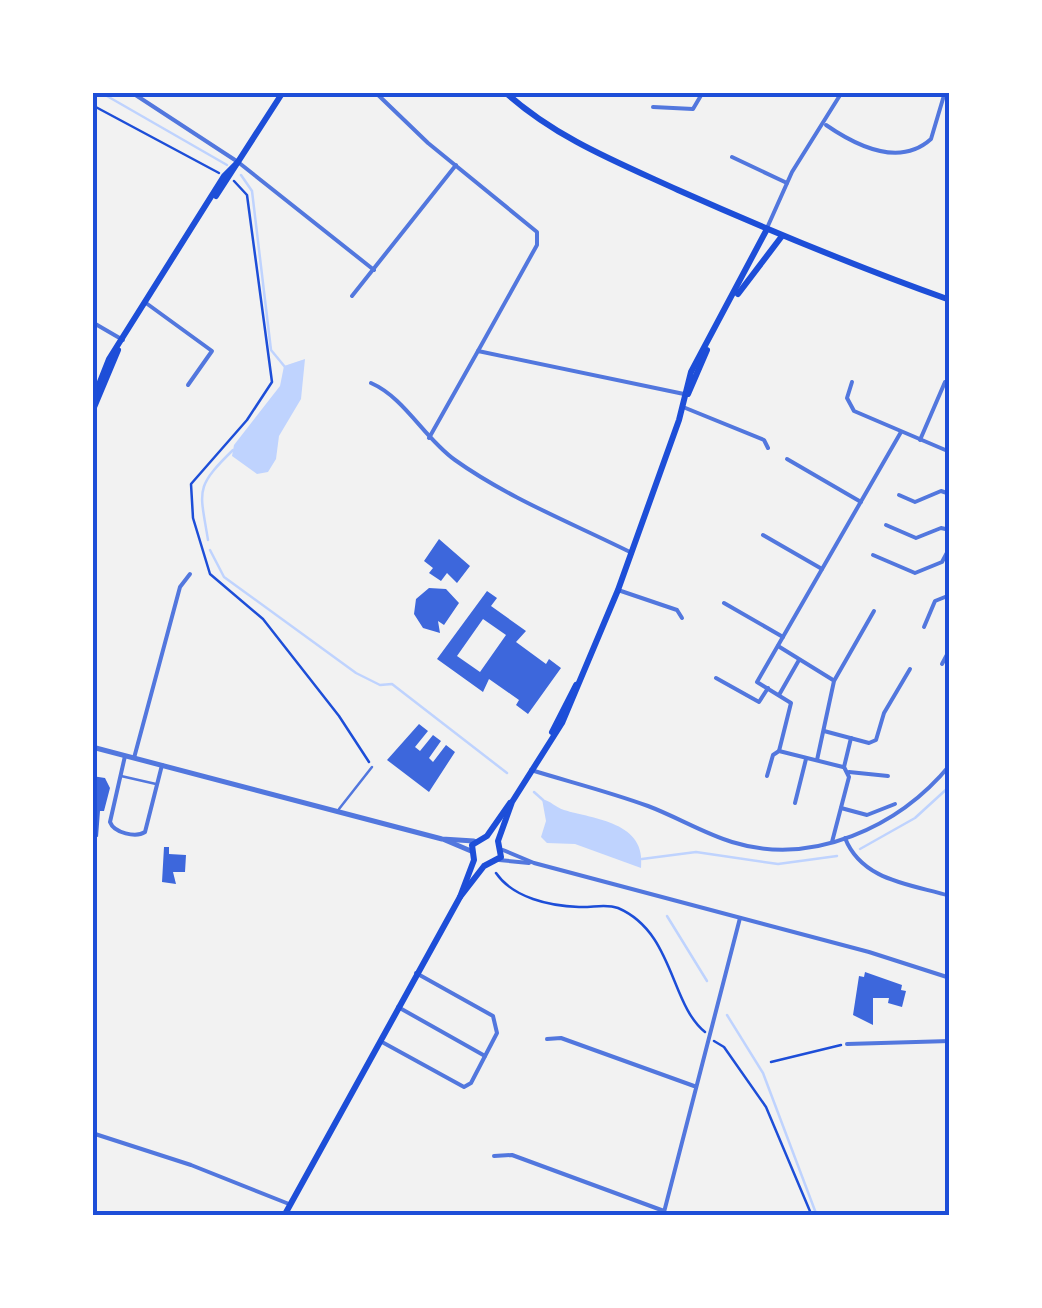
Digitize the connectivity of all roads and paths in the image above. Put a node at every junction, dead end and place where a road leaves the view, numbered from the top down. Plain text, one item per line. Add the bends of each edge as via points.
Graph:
1 (131, 92) edge
2 (282, 92) edge
3 (375, 92) edge
4 (504, 92) edge
5 (703, 92) edge
6 (842, 92) edge
7 (945, 92) edge
8 (92, 105) edge
9 (653, 107) dead end
10 (826, 124) junction
11 (732, 158) dead end
12 (238, 162) junction
13 (456, 165) junction
14 (222, 175) dead end
15 (233, 181) dead end
16 (787, 183) junction
17 (766, 229) junction
18 (782, 236) junction
19 (374, 270) junction
20 (352, 296) dead end
21 (733, 298) junction
22 (950, 300) edge
23 (146, 303) junction
24 (92, 322) edge
25 (124, 340) junction
26 (118, 349) junction
27 (478, 352) junction
28 (852, 382) dead end
29 (945, 382) dead end
30 (371, 383) dead end
31 (188, 385) dead end
32 (687, 394) junction
33 (92, 402) edge
34 (683, 406) junction
35 (92, 412) edge
36 (902, 432) junction
37 (429, 438) junction
38 (920, 440) junction
39 (768, 448) dead end
40 (950, 452) edge
41 (787, 459) dead end
42 (950, 494) edge
43 (899, 495) dead end
44 (861, 502) junction
45 (886, 525) dead end
46 (950, 530) edge
47 (764, 535) dead end
48 (950, 547) edge
49 (632, 554) junction
50 (873, 555) dead end
51 (948, 556) edge
52 (822, 569) junction
53 (190, 574) dead end
54 (618, 590) junction
55 (950, 595) edge
56 (724, 603) dead end
57 (874, 612) dead end
58 (682, 618) dead end
59 (924, 627) dead end
60 (783, 637) junction
61 (778, 646) junction
62 (950, 648) edge
63 (800, 659) junction
64 (942, 664) dead end
65 (910, 669) dead end
66 (716, 678) dead end
67 (834, 681) junction
68 (768, 688) junction
69 (779, 694) junction
70 (824, 731) junction
71 (851, 738) junction
72 (92, 747) edge
73 (779, 751) junction
74 (125, 756) junction
75 (134, 758) junction
76 (807, 758) junction
77 (817, 760) junction
78 (950, 765) edge
79 (162, 766) junction
80 (372, 768) joint
81 (845, 769) junction
82 (531, 770) junction
83 (121, 776) junction
84 (767, 776) dead end
85 (888, 776) dead end
86 (157, 785) junction
87 (512, 802) junction
88 (795, 803) dead end
89 (895, 804) dead end
90 (840, 808) junction
91 (338, 811) junction
92 (486, 836) junction
93 (845, 838) junction
94 (442, 839) junction
95 (474, 841) junction
96 (498, 841) junction
97 (832, 842) junction
98 (502, 850) junction
99 (471, 851) junction
100 (474, 860) junction
101 (499, 860) junction
102 (534, 863) junction
103 (484, 866) junction
104 (496, 874) dead end
105 (460, 896) junction
106 (950, 896) edge
107 (740, 918) junction
108 (416, 972) junction
109 (950, 978) edge
110 (397, 1006) junction
111 (708, 1035) junction
112 (378, 1040) junction
113 (547, 1040) dead end
114 (950, 1042) edge
115 (847, 1044) joint
116 (485, 1056) junction
117 (771, 1062) dead end
118 (694, 1086) junction
119 (92, 1133) edge
120 (494, 1156) dead end
121 (289, 1204) junction
122 (663, 1214) edge
123 (284, 1216) edge
124 (812, 1216) edge

1 - 12 street
2 - 12 main road
3 - 13 street
4 - 17 main road via 564,136
5 - 9 street via 693,109
6 - 10 street
7 - 10 street via 931,139 913,150 878,152
8 - 14 path
10 - 16 street
11 - 16 street
12 - 19 street
12 - 23 main road
13 - 19 street
13 - 27 street via 538,236
15 - 80 path via 247,194 272,382 191,484 193,518 210,574 263,619
16 - 17 street
17 - 18 main road
17 - 21 main road
18 - 21 main road
18 - 22 main road
19 - 20 street
21 - 32 main road via 691,372
23 - 25 main road
23 - 31 street via 212,351
24 - 25 street
25 - 26 main road
26 - 33 main road
26 - 35 main road
27 - 32 street
27 - 37 street
28 - 36 street via 847,400 853,410
29 - 38 street
30 - 37 street
32 - 34 main road
34 - 39 street via 764,440
34 - 49 main road
36 - 38 street
36 - 44 street
37 - 49 street via 477,474
38 - 40 street
41 - 44 street
42 - 43 street via 916,502
44 - 52 street
45 - 46 street via 916,538
47 - 52 street
48 - 51 street
49 - 54 main road
50 - 51 street via 916,573
52 - 60 street
53 - 75 street via 180,587
54 - 58 street
54 - 82 main road
55 - 59 street via 935,602
56 - 60 street
57 - 67 street
60 - 61 street
61 - 63 street
61 - 68 street via 757,682
62 - 64 street
63 - 67 street
63 - 69 street
65 - 71 street via 877,739
66 - 68 street via 759,702
67 - 70 street
68 - 69 street
69 - 73 street via 791,703
70 - 71 street
70 - 77 street
71 - 81 street
72 - 74 street
73 - 76 street
73 - 84 street
74 - 75 street
74 - 83 street
75 - 79 street
76 - 77 street
76 - 88 street
77 - 81 street
78 - 93 street via 905,808
79 - 86 street
79 - 91 street
80 - 91 lane
81 - 85 street
81 - 90 street
82 - 87 main road
82 - 97 street via 649,806 742,845 784,850
83 - 86 lane
83 - 86 street via 111,826 137,835 146,831
87 - 92 main road
87 - 96 main road
89 - 90 street via 868,815
90 - 97 street
91 - 94 street
92 - 95 main road
92 - 96 main road
93 - 97 street
93 - 106 street via 852,856 870,872
94 - 95 street
94 - 99 street
95 - 99 main road
96 - 98 main road
98 - 101 main road
98 - 102 street
99 - 100 main road
100 - 103 main road
100 - 105 main road
101 - 102 street
101 - 103 main road
102 - 107 street
103 - 105 main road
104 - 111 path via 514,892 566,905 616,907 642,924 680,986 693,1023
105 - 108 main road
107 - 109 street
107 - 111 street
108 - 110 main road
108 - 116 street via 495,1018 498,1029
110 - 112 main road
110 - 116 street
111 - 118 street
111 - 124 path via 766,1107
112 - 116 street via 462,1087
112 - 121 main road
113 - 118 street via 561,1038
114 - 115 street
115 - 117 path
118 - 122 street
119 - 121 street
120 - 122 street via 512,1155
121 - 123 main road

